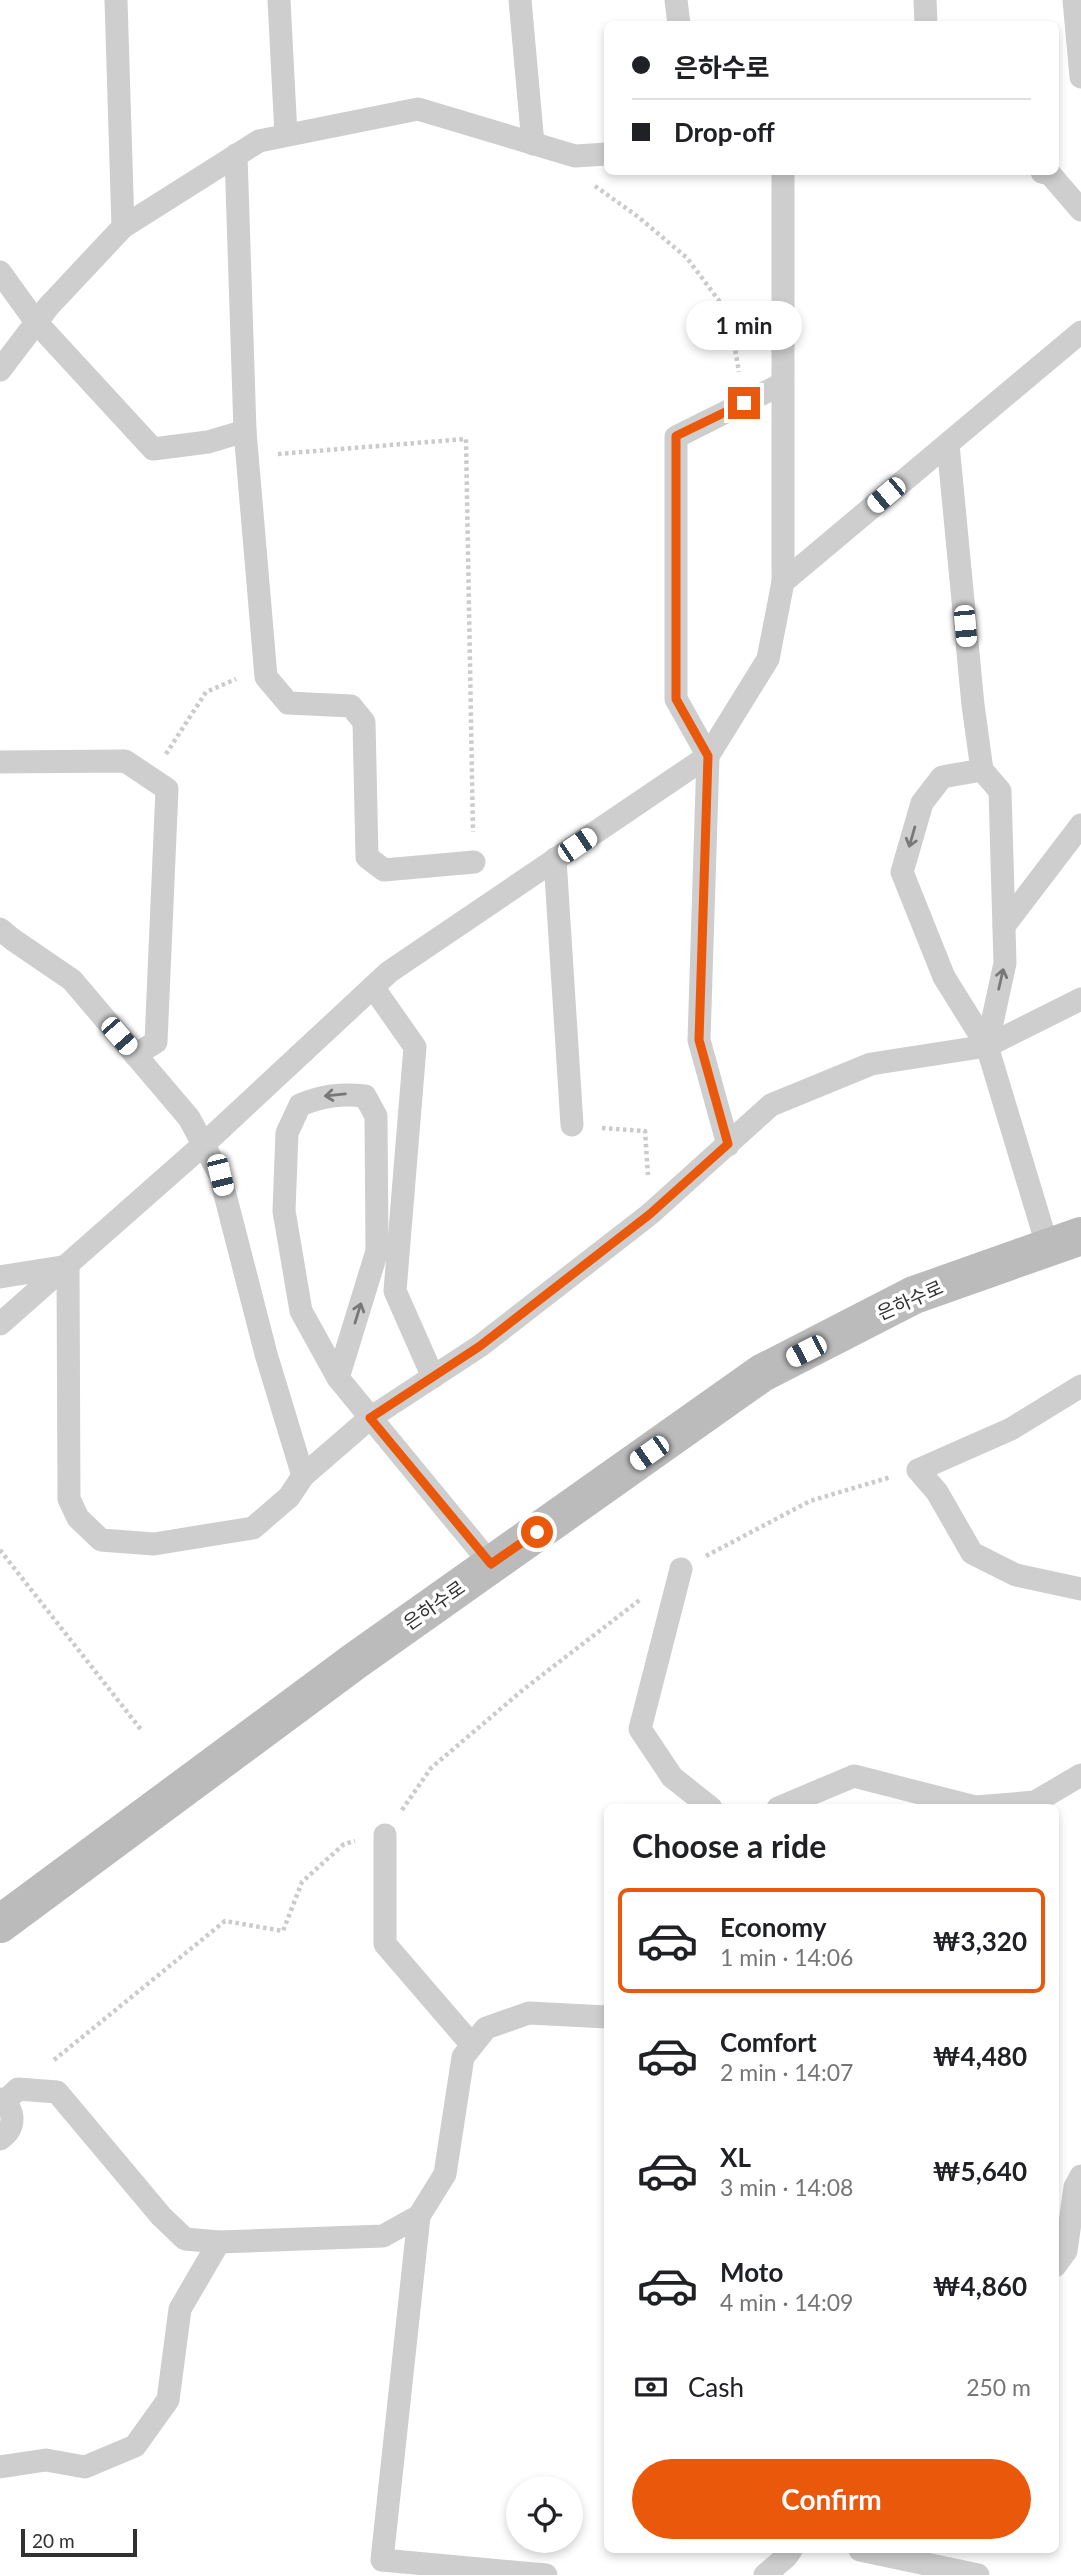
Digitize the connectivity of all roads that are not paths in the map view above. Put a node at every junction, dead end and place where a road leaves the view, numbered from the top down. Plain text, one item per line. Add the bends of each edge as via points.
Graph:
1 (116, 0) edge
2 (279, 0) edge
3 (520, 0) edge
4 (676, 0) edge
5 (925, 0) edge
6 (1074, 0) edge
7 (679, 21) edge
8 (926, 21) edge
9 (1081, 77) edge
10 (286, 135) junction
11 (533, 144) junction
12 (604, 154) edge
13 (236, 155) junction
14 (782, 175) edge
15 (1050, 175) edge
16 (1081, 210) edge
17 (123, 227) junction
18 (0, 272) edge
19 (36, 322) junction
20 (1081, 332) edge
21 (0, 370) edge
22 (782, 384) junction
23 (245, 431) junction
24 (948, 444) junction
25 (783, 582) junction
26 (708, 756) junction
27 (0, 762) edge
28 (982, 769) junction
29 (1081, 825) edge
30 (555, 859) junction
31 (474, 862) road end
32 (1004, 926) junction
33 (0, 929) edge
34 (373, 988) junction
35 (1081, 999) edge
36 (987, 1046) junction
37 (135, 1055) junction
38 (572, 1125) road end
39 (728, 1144) junction
40 (203, 1145) junction
41 (1065, 1242) edge
42 (68, 1266) junction
43 (0, 1277) edge
44 (0, 1324) edge
45 (433, 1377) junction
46 (338, 1378) junction
47 (1081, 1386) edge
48 (370, 1418) junction
49 (303, 1476) junction
50 (491, 1564) junction
51 (681, 1569) road end
52 (1081, 1589) edge
53 (1081, 1775) edge
54 (706, 1804) edge
55 (787, 1804) edge
56 (963, 1804) edge
57 (1011, 1804) edge
58 (385, 1835) road end
59 (0, 1924) edge
60 (604, 2017) edge
61 (472, 2045) junction
62 (7, 2096) edge
63 (0, 2139) edge
64 (1081, 2176) edge
65 (419, 2216) junction
66 (219, 2242) junction
67 (1059, 2261) edge
68 (0, 2467) edge
69 (789, 2553) edge
70 (874, 2553) edge
71 (546, 2575) edge
72 (765, 2575) edge
73 (978, 2575) edge

1 - 17 lane
2 - 10 lane
3 - 11 lane
4 - 7 lane
5 - 8 lane
6 - 9 lane
10 - 11 lane via 418,109
10 - 13 lane via 259,141
11 - 12 lane via 575,156
13 - 17 lane
13 - 23 lane
14 - 22 lane
15 - 16 lane
17 - 19 lane
18 - 19 lane
19 - 21 lane
19 - 23 lane via 153,449 208,442
20 - 24 lane
22 - 25 lane
22 - 26 lane via 676,436 676,699
23 - 31 lane via 266,677 288,703 351,706 364,722 367,858 384,870
24 - 25 lane
24 - 28 lane
25 - 26 lane via 768,659
26 - 30 lane
26 - 39 lane via 699,1040
27 - 37 lane via 125,761 167,789 156,1042
28 - 32 lane via 1000,791
28 -> 36 lane via 942,777 922,803 902,872 944,977
29 - 32 lane
30 - 34 lane via 389,972
30 - 38 lane
36 -> 32 lane via 1005,963
33 - 37 lane via 72,980
34 - 40 lane
34 - 45 lane via 415,1047 395,1291
35 - 36 lane
36 - 39 lane via 871,1064 771,1105
36 - 41 lane
37 - 40 lane via 189,1118
39 - 45 lane via 650,1214
40 - 42 lane
40 - 49 lane via 220,1175
41 - 50 street, 은하수로 via 914,1295 762,1373
42 - 43 lane
42 - 44 lane
42 - 49 lane via 69,1499 78,1518 101,1540 154,1544 253,1528 289,1497
45 - 48 lane
46 -> 46 lane via 377,1251 376,1116 365,1096 346,1094 318,1097 300,1105 287,1133 284,1211 301,1311
46 - 48 lane
47 - 52 lane via 1010,1429 918,1470 937,1492 972,1553 1016,1576
48 - 49 lane
48 - 50 lane
50 - 59 street, 은하수로
51 - 54 lane via 640,1730 672,1777
53 - 57 lane via 1035,1802
55 - 56 lane via 853,1776
58 - 61 lane via 385,1944
60 - 61 lane via 529,2013 486,2028
61 - 65 lane via 463,2057 445,2174
62 - 63 lane via 12,2118
62 - 66 lane via 57,2092 185,2239
64 - 67 lane via 1075,2186 1066,2251
65 - 66 lane via 383,2236
65 - 71 lane via 382,2560
66 - 68 lane via 180,2309 168,2400 135,2446 85,2467 46,2460
69 - 72 lane
70 - 73 lane

